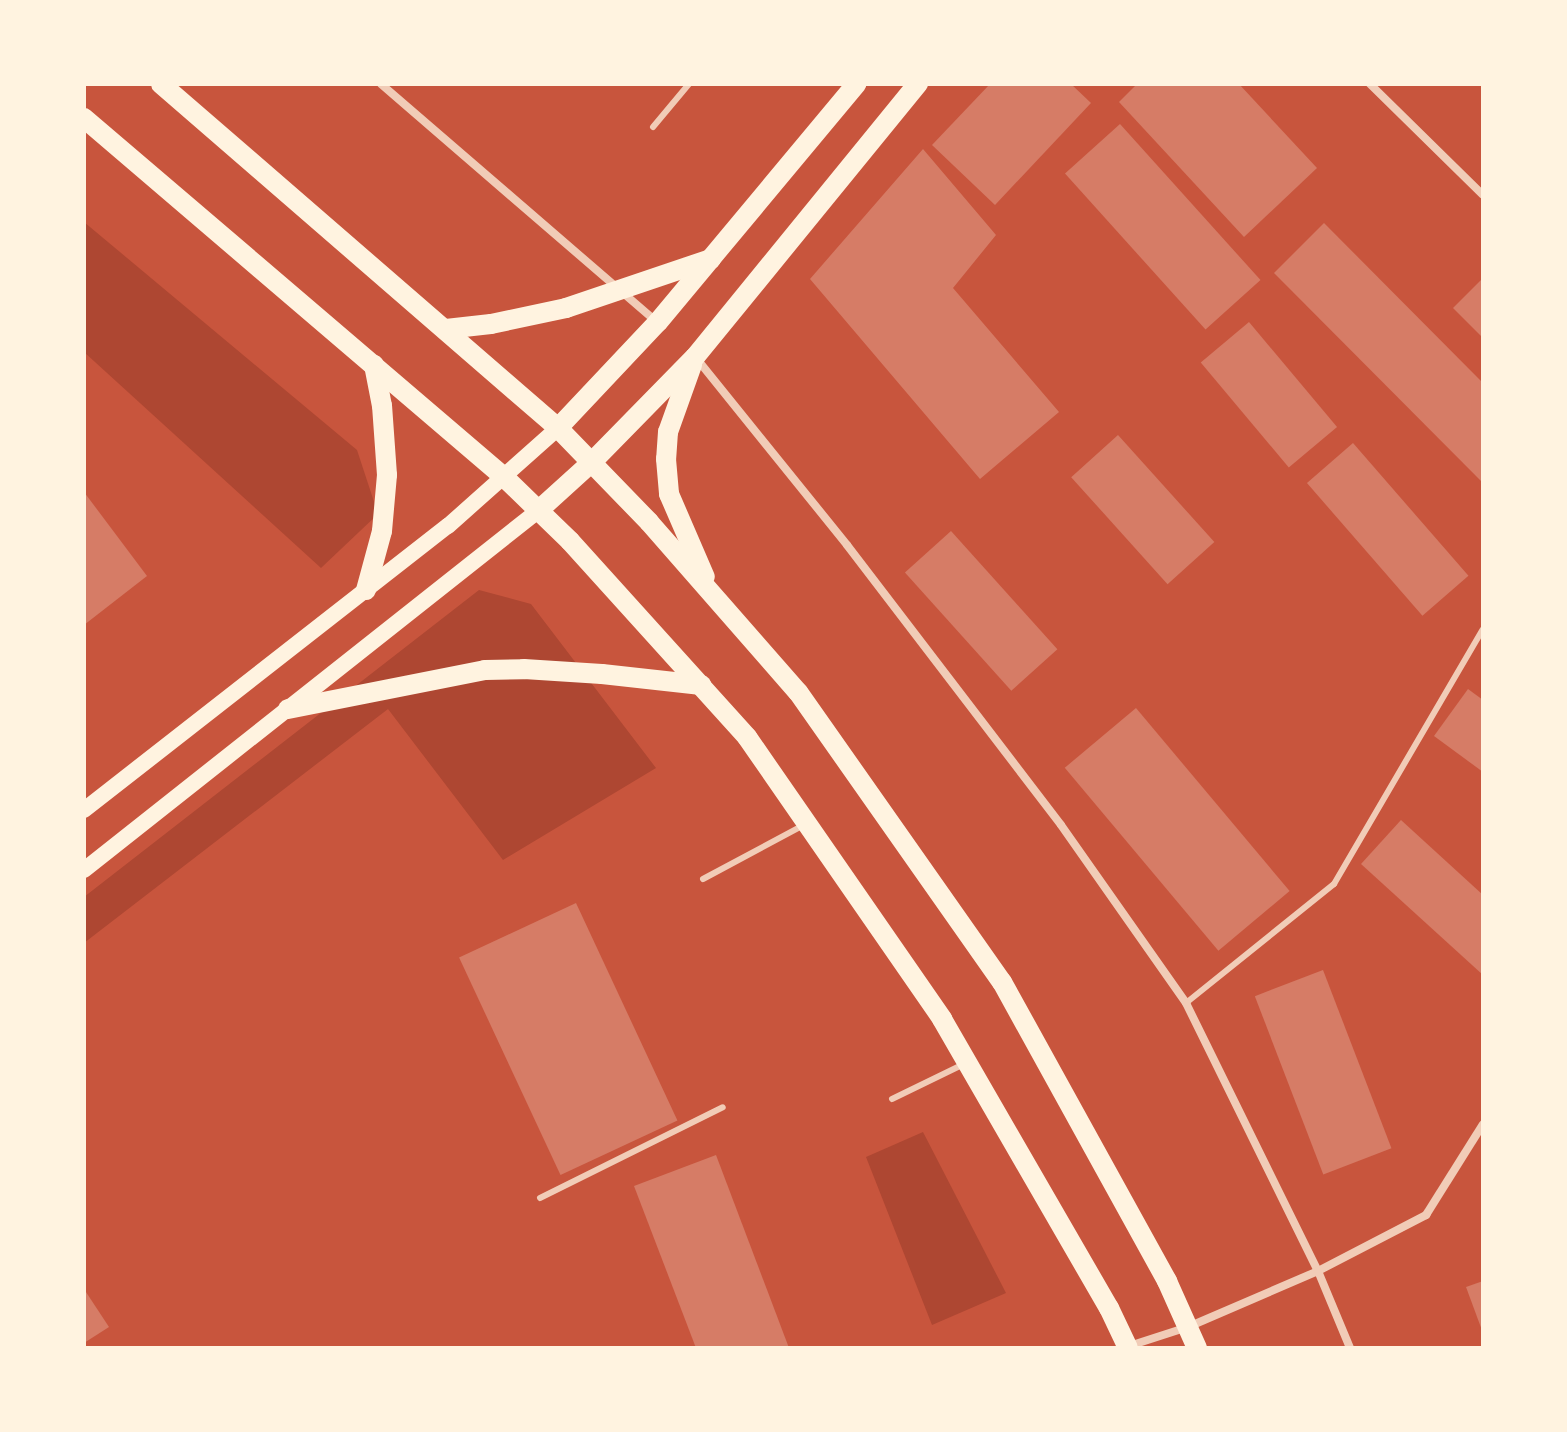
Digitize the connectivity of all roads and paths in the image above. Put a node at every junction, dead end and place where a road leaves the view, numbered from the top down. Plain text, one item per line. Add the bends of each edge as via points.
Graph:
1 (161, 84) edge
2 (381, 84) edge
3 (689, 84) edge
4 (856, 84) edge
5 (918, 84) edge
6 (1370, 84) edge
7 (84, 118) edge
8 (653, 127) dead end
9 (1483, 195) edge
10 (711, 259) junction
11 (619, 289) junction
12 (658, 322) junction
13 (446, 329) junction
14 (695, 357) junction
15 (374, 365) junction
16 (558, 428) junction
17 (592, 462) junction
18 (504, 477) junction
19 (539, 510) junction
20 (366, 590) junction
21 (717, 602) junction
22 (1483, 629) edge
23 (701, 685) junction
24 (288, 709) junction
25 (84, 810) edge
26 (807, 823) junction
27 (84, 870) edge
28 (703, 879) dead end
29 (1186, 1003) junction
30 (967, 1062) junction
31 (892, 1099) dead end
32 (723, 1107) dead end
33 (1483, 1124) edge
34 (540, 1198) dead end
35 (1318, 1271) junction
36 (1188, 1327) junction
37 (1125, 1347) edge
38 (1197, 1348) edge
39 (1350, 1348) edge

1 - 13 main road
2 - 11 street
3 - 8 lane
4 - 10 main road
5 - 14 main road
6 - 9 street
7 - 15 main road
10 - 11 main road
10 - 12 main road
11 - 12 street
11 - 13 main road via 526,318
12 - 16 main road
13 - 16 main road
14 - 17 main road
14 - 21 main road via 668,432 669,494
14 - 29 street via 1061,825
15 - 18 main road
15 - 20 main road via 387,475 382,531
16 - 17 main road
16 - 18 main road
17 - 19 main road
17 - 21 main road
18 - 19 main road
18 - 20 main road
19 - 23 main road
19 - 24 main road
20 - 25 main road
21 - 36 main road via 798,692 1002,982
22 - 29 lane via 1334,884
23 - 24 main road via 485,670
23 - 26 main road via 747,737
24 - 27 main road
26 - 28 lane
26 - 30 main road
29 - 35 street
30 - 31 lane
30 - 37 main road via 1109,1308
32 - 34 lane
33 - 35 street via 1426,1215
35 - 36 street
35 - 39 street
36 - 37 street
36 - 38 main road

